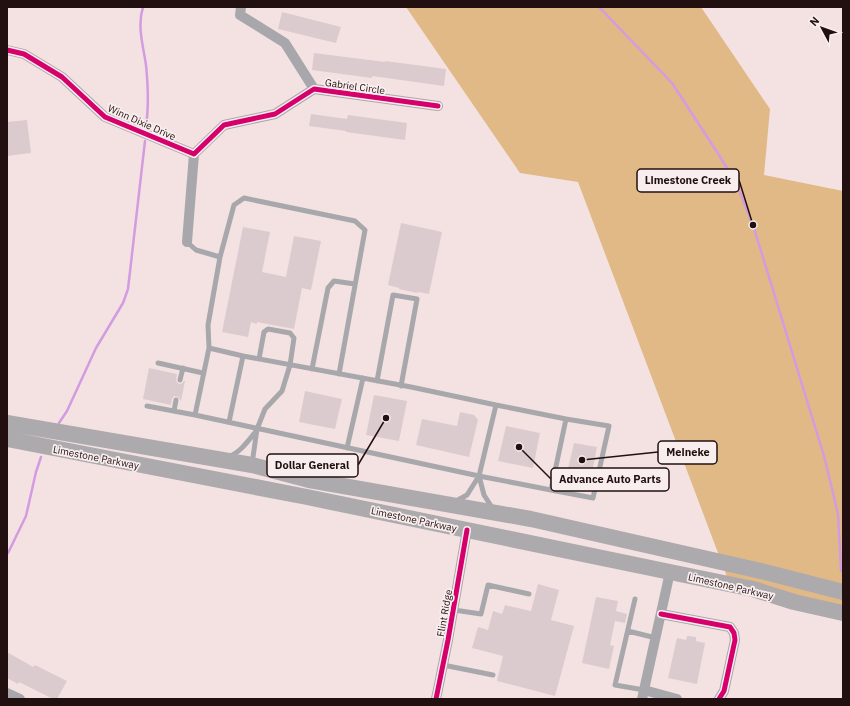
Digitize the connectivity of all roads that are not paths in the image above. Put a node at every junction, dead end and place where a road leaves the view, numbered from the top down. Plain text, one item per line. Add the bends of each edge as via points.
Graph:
1 (241, 7) edge
2 (7, 50) edge
3 (314, 89) junction
4 (438, 106) dead end
5 (194, 154) junction
6 (187, 242) joint
7 (220, 257) junction
8 (355, 284) junction
9 (209, 348) junction
10 (243, 356) junction
11 (259, 359) junction
12 (158, 363) dead end
13 (290, 365) junction
14 (183, 368) junction
15 (312, 369) junction
16 (204, 373) junction
17 (339, 374) junction
18 (363, 378) junction
19 (180, 380) dead end
20 (377, 381) junction
21 (401, 386) junction
22 (176, 400) dead end
23 (496, 405) junction
24 (147, 406) dead end
25 (174, 411) junction
26 (195, 415) junction
27 (566, 419) junction
28 (229, 422) junction
29 (7, 423) edge
30 (257, 429) junction
31 (7, 439) edge
32 (347, 448) junction
33 (220, 459) junction
34 (252, 465) junction
35 (479, 476) junction
36 (247, 486) junction
37 (551, 490) junction
38 (449, 504) junction
39 (496, 513) junction
40 (467, 530) junction
41 (675, 551) junction
42 (670, 572) junction
43 (843, 592) edge
44 (529, 594) dead end
45 (635, 599) dead end
46 (454, 610) junction
47 (843, 613) edge
48 (661, 614) junction
49 (628, 631) junction
50 (656, 638) junction
51 (443, 665) junction
52 (493, 675) dead end
53 (7, 693) edge
54 (643, 694) edge
55 (20, 699) edge
56 (436, 699) edge
57 (677, 699) edge
58 (719, 699) edge

1 - 3 street, Gabriel Circle via 240,15 285,43
2 - 5 street, Winn Dixie Drive via 24,54 62,77 105,117
3 - 4 street, Gabriel Circle
3 - 5 street, Gabriel Circle via 275,114 224,124
5 - 6 street
6 - 7 lane via 196,250
7 - 8 lane via 234,205 244,198 354,221 365,230
7 - 9 lane via 208,325
8 - 15 lane via 334,281 328,288
8 - 17 lane
9 - 10 lane
9 - 16 lane
10 - 11 lane
10 - 28 lane
11 - 13 lane
11 - 13 lane via 264,332 268,328 290,333 294,338
12 - 14 lane
13 - 15 lane
13 - 30 lane via 282,391 265,409
14 - 16 lane
14 - 19 lane
15 - 17 lane
16 - 26 lane
17 - 18 lane
18 - 20 lane
18 - 32 lane
20 - 21 lane
20 - 21 lane via 393,295 417,299
21 - 23 lane
22 - 25 lane
23 - 27 lane
23 - 35 lane
24 - 25 lane
25 - 26 lane
26 - 28 lane
27 - 37 lane
27 - 37 lane via 609,426 593,498
28 - 30 lane
29 - 33 main road, Limestone Parkway
30 - 32 lane
30 - 33 lane via 246,444 231,456
30 - 34 lane
31 - 36 main road, Limestone Parkway
32 - 35 lane
33 - 34 main road, Limestone Parkway
34 - 36 main road
34 - 38 main road, Limestone Parkway via 309,480
35 - 37 lane
35 - 38 lane via 467,495
35 - 39 lane via 484,496
36 - 40 main road, Limestone Parkway
38 - 39 main road, Limestone Parkway
39 - 41 main road, Limestone Parkway
40 - 42 main road, Limestone Parkway
40 - 46 street, Flint Ridge
41 - 42 main road
41 - 43 main road, Limestone Parkway
42 - 47 main road, Limestone Parkway via 753,589
42 - 48 street
44 - 46 lane via 488,585 481,614
45 - 49 lane
46 - 51 street, Flint Ridge
48 - 50 street
48 - 58 street via 730,627 735,640 724,691
49 - 50 lane
49 - 54 lane via 615,685
50 - 54 street
51 - 52 lane
51 - 56 street, Flint Ridge
53 - 55 street
54 - 57 street

